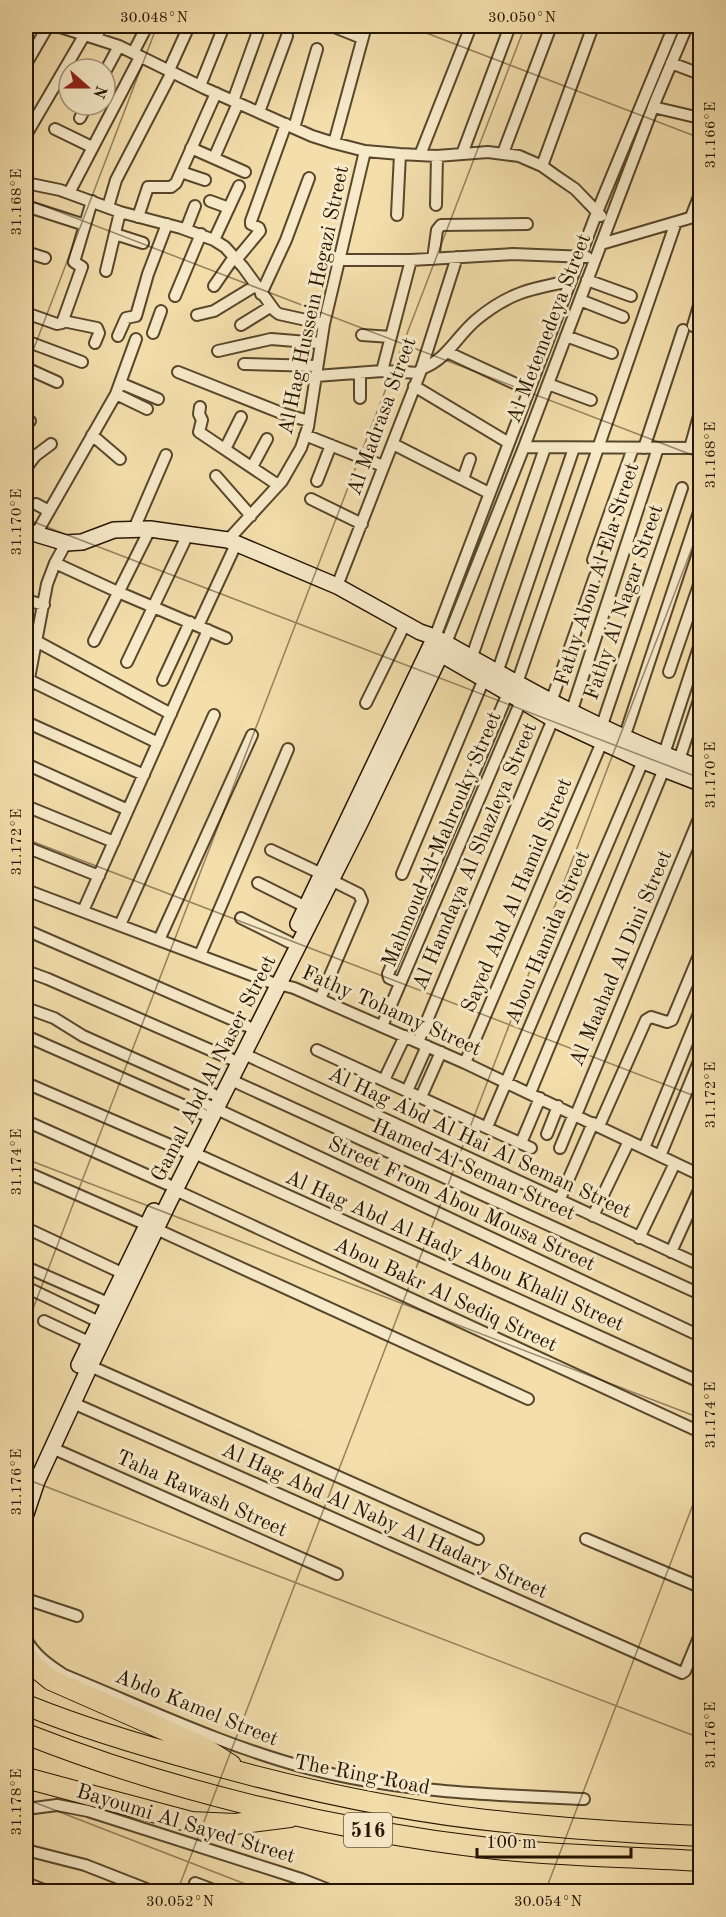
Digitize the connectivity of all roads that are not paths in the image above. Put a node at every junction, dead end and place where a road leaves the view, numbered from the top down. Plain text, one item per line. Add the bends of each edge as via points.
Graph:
1 (48, 26) edge
2 (60, 26) edge
3 (102, 26) edge
4 (147, 26) edge
5 (189, 26) edge
6 (224, 26) edge
7 (260, 26) edge
8 (333, 26) edge
9 (366, 26) edge
10 (471, 26) edge
11 (510, 26) edge
12 (551, 26) edge
13 (593, 26) edge
14 (674, 26) edge
15 (687, 26) edge
16 (91, 36) junction
17 (287, 36) dead end
18 (362, 38) junction
19 (119, 46) junction
20 (317, 49) dead end
21 (137, 55) junction
22 (113, 57) edge
23 (671, 63) junction
24 (26, 64) edge
25 (170, 71) junction
26 (700, 74) edge
27 (200, 86) junction
28 (216, 93) junction
29 (236, 102) junction
30 (651, 102) junction
31 (259, 112) junction
32 (700, 118) edge
33 (290, 126) junction
34 (55, 129) dead end
35 (26, 135) edge
36 (334, 143) junction
37 (92, 147) junction
38 (191, 148) junction
39 (365, 151) junction
40 (503, 153) junction
41 (400, 154) junction
42 (462, 154) junction
43 (420, 155) junction
44 (437, 156) junction
45 (214, 158) junction
46 (542, 166) junction
47 (181, 172) junction
48 (245, 172) dead end
49 (309, 178) dead end
50 (205, 180) dead end
51 (26, 184) edge
52 (239, 186) dead end
53 (69, 193) junction
54 (700, 194) edge
55 (92, 201) junction
56 (210, 201) dead end
57 (436, 205) dead end
58 (26, 206) edge
59 (195, 206) dead end
60 (108, 207) junction
61 (229, 208) junction
62 (120, 212) junction
63 (597, 212) junction
64 (397, 215) dead end
65 (696, 216) edge
66 (138, 217) junction
67 (676, 222) junction
68 (167, 224) junction
69 (527, 224) dead end
70 (609, 224) junction
71 (85, 225) junction
72 (186, 229) junction
73 (115, 234) junction
74 (201, 234) junction
75 (214, 240) junction
76 (143, 243) dead end
77 (601, 244) junction
78 (26, 252) edge
79 (457, 257) junction
80 (581, 257) junction
81 (596, 257) junction
82 (45, 258) dead end
83 (235, 258) junction
84 (433, 259) junction
85 (339, 260) junction
86 (411, 260) junction
87 (106, 270) dead end
88 (587, 280) junction
89 (571, 281) junction
90 (214, 286) dead end
91 (258, 290) junction
92 (175, 296) dead end
93 (631, 296) dead end
94 (580, 300) junction
95 (700, 302) edge
96 (270, 307) junction
97 (26, 313) edge
98 (137, 313) junction
99 (197, 315) dead end
100 (623, 317) dead end
101 (63, 321) junction
102 (324, 324) junction
103 (242, 325) dead end
104 (153, 333) dead end
105 (362, 335) dead end
106 (118, 336) dead end
107 (566, 336) junction
108 (391, 337) junction
109 (136, 339) dead end
110 (26, 341) edge
111 (95, 343) dead end
112 (320, 343) junction
113 (218, 351) dead end
114 (447, 352) junction
115 (612, 353) dead end
116 (82, 362) dead end
117 (244, 364) dead end
118 (26, 368) edge
119 (316, 371) junction
120 (382, 371) junction
121 (420, 371) junction
122 (178, 372) dead end
123 (360, 373) junction
124 (57, 382) dead end
125 (120, 383) junction
126 (548, 384) junction
127 (414, 386) junction
128 (529, 390) junction
129 (116, 394) junction
130 (360, 398) dead end
131 (158, 399) dead end
132 (591, 400) dead end
133 (200, 406) dead end
134 (147, 409) dead end
135 (700, 412) edge
136 (241, 417) dead end
137 (309, 421) junction
138 (92, 435) junction
139 (305, 435) junction
140 (267, 439) dead end
141 (508, 443) junction
142 (51, 444) dead end
143 (393, 444) junction
144 (331, 445) junction
145 (524, 447) junction
146 (545, 447) junction
147 (574, 448) junction
148 (599, 448) junction
149 (638, 448) junction
150 (658, 448) junction
151 (695, 448) edge
152 (225, 449) junction
153 (166, 455) dead end
154 (120, 459) dead end
155 (470, 459) dead end
156 (383, 466) junction
157 (26, 468) edge
158 (252, 468) junction
159 (216, 476) dead end
160 (463, 479) junction
161 (317, 481) dead end
162 (279, 485) junction
163 (682, 488) dead end
164 (489, 493) junction
165 (311, 499) dead end
166 (36, 504) dead end
167 (700, 509) edge
168 (49, 511) junction
169 (251, 516) junction
170 (362, 524) junction
171 (142, 529) junction
172 (31, 532) edge
173 (188, 534) junction
174 (233, 541) junction
175 (66, 543) junction
176 (593, 560) dead end
177 (55, 563) junction
178 (595, 576) dead end
179 (700, 582) edge
180 (337, 586) junction
181 (118, 592) junction
182 (26, 600) edge
183 (44, 605) junction
184 (153, 607) junction
185 (194, 624) junction
186 (405, 624) junction
187 (208, 630) junction
188 (226, 638) dead end
189 (94, 641) dead end
190 (36, 642) junction
191 (434, 643) junction
192 (700, 644) edge
193 (29, 659) edge
194 (471, 659) junction
195 (127, 662) dead end
196 (669, 672) dead end
197 (490, 676) junction
198 (29, 680) junction
199 (163, 680) dead end
200 (516, 692) junction
201 (26, 694) edge
202 (700, 697) edge
203 (551, 702) junction
204 (366, 703) dead end
205 (571, 713) junction
206 (171, 714) junction
207 (214, 716) dead end
208 (553, 719) junction
209 (26, 722) edge
210 (252, 735) dead end
211 (602, 735) junction
212 (624, 738) junction
213 (158, 743) junction
214 (288, 749) dead end
215 (679, 760) junction
216 (643, 761) junction
217 (664, 761) junction
218 (26, 764) edge
219 (700, 768) edge
220 (144, 776) junction
221 (700, 783) edge
222 (26, 806) edge
223 (128, 810) junction
224 (700, 816) edge
225 (114, 842) junction
226 (26, 847) edge
227 (271, 850) dead end
228 (402, 874) dead end
229 (99, 876) junction
230 (327, 877) junction
231 (258, 884) dead end
232 (26, 890) edge
233 (306, 907) junction
234 (83, 911) junction
235 (241, 918) dead end
236 (120, 925) junction
237 (26, 930) edge
238 (159, 940) junction
239 (289, 942) junction
240 (700, 953) edge
241 (200, 955) junction
242 (26, 971) edge
243 (275, 983) junction
244 (320, 999) junction
245 (26, 1008) edge
246 (700, 1011) edge
247 (248, 1026) junction
248 (382, 1026) junction
249 (26, 1036) edge
250 (405, 1036) junction
251 (422, 1044) junction
252 (317, 1050) dead end
253 (441, 1052) junction
254 (237, 1056) junction
255 (700, 1059) edge
256 (465, 1063) junction
257 (231, 1080) junction
258 (384, 1080) junction
259 (506, 1082) junction
260 (26, 1083) edge
261 (407, 1091) junction
262 (535, 1096) junction
263 (421, 1097) junction
264 (210, 1105) junction
265 (558, 1106) junction
266 (575, 1114) junction
267 (26, 1121) edge
268 (596, 1125) junction
269 (487, 1127) junction
270 (547, 1134) dead end
271 (629, 1141) junction
272 (560, 1148) dead end
273 (645, 1148) junction
274 (189, 1152) junction
275 (660, 1156) junction
276 (675, 1163) junction
277 (26, 1172) edge
278 (700, 1174) edge
279 (171, 1187) junction
280 (700, 1188) edge
281 (559, 1202) junction
282 (592, 1216) junction
283 (152, 1227) junction
284 (26, 1228) edge
285 (639, 1238) junction
286 (671, 1252) junction
287 (700, 1265) edge
288 (26, 1267) edge
289 (122, 1273) junction
290 (30, 1289) dead end
291 (700, 1294) edge
292 (108, 1303) junction
293 (44, 1321) dead end
294 (99, 1322) junction
295 (700, 1336) edge
296 (89, 1342) junction
297 (90, 1366) junction
298 (700, 1382) edge
299 (528, 1399) dead end
300 (73, 1403) junction
301 (700, 1432) edge
302 (52, 1448) junction
303 (29, 1480) edge
304 (26, 1514) edge
305 (478, 1539) dead end
306 (586, 1539) dead end
307 (337, 1574) dead end
308 (700, 1587) edge
309 (26, 1599) edge
310 (77, 1616) dead end
311 (700, 1635) edge
312 (26, 1639) edge
313 (26, 1656) edge
314 (26, 1705) edge
315 (26, 1734) edge
316 (243, 1774) junction
317 (26, 1778) edge
318 (584, 1799) dead end
319 (26, 1809) edge
320 (303, 1816) junction
321 (700, 1836) edge
322 (26, 1850) edge
323 (700, 1861) edge
324 (195, 1882) dead end
325 (26, 1883) edge
326 (49, 1892) edge
327 (154, 1892) edge
328 (219, 1892) edge
329 (334, 1892) edge

1 - 24 street
2 - 16 street
3 - 16 street
4 - 21 street
5 - 25 street
6 - 27 street
7 - 29 street
8 - 18 street
9 - 18 street
10 - 43 street
11 - 42 street
12 - 40 street
13 - 46 street
14 - 30 street, Al Metemedeya Street
15 - 23 street, Al Metemedeya Street
16 - 19 street
16 - 35 street
17 - 31 street
18 - 36 street
19 - 21 street
19 - 22 street
20 - 33 street
21 - 25 street
21 - 37 street
23 - 26 street
23 - 30 street, Al Metemedeya Street
25 - 27 street
25 - 60 street via 116,180
27 - 28 street
28 - 29 street
28 - 38 street
29 - 31 street
29 - 45 street
30 - 32 street
30 - 63 street, Al Metemedeya Street
30 - 70 street, Al Metemedeya Street
31 - 33 street
33 - 36 street
33 - 83 street via 251,222 260,231
34 - 37 street
36 - 39 street
37 - 53 street
38 - 45 street
38 - 47 street
39 - 41 street
39 - 85 street, Al Hag Hussein Hegazi Street
40 - 42 street
40 - 46 street
41 - 43 street
41 - 64 street
42 - 44 street
43 - 44 street
44 - 57 street
45 - 48 street
46 - 63 street via 575,189
47 - 50 street
47 - 66 street via 171,187 148,187
49 - 91 street via 286,240
51 - 53 street
52 - 61 street
53 - 55 street
54 - 65 street
55 - 60 street
55 - 71 street
56 - 61 street
58 - 71 street
59 - 72 street
60 - 62 street
61 - 75 street
62 - 66 street
62 - 73 street
63 - 70 street
63 - 80 street, Al Metemedeya Street
65 - 67 street
66 - 68 street
67 - 77 street
67 - 148 street
68 - 72 street
68 - 98 street
69 - 84 street via 441,225
70 - 77 street, Al Metemedeya Street
71 - 101 street via 74,262 82,267
72 - 74 street
73 - 76 street
73 - 87 street
74 - 75 street
74 - 92 street
75 - 83 street
77 - 81 street, Al Metemedeya Street
78 - 82 street
79 - 80 street
79 - 84 street
79 - 121 street, Al Madrasa Street
80 - 81 street
80 - 89 street, Al Metemedeya Street
81 - 88 street, Al Metemedeya Street
83 - 90 street
83 - 91 street
84 - 86 street
85 - 86 street
85 - 102 street, Al Hag Hussein Hegazi Street
86 - 108 street
88 - 93 street
88 - 94 street, Al Metemedeya Street
89 - 114 street via 523,290 507,299 477,320
89 - 128 street, Al Metemedeya Street
91 - 96 street
91 - 99 street via 206,315
94 - 100 street
94 - 107 street, Al Metemedeya Street
95 - 149 street
96 - 102 street via 279,314
96 - 103 street
97 - 101 street via 57,324
98 - 104 street via 159,317
98 - 106 street via 126,318
101 - 111 street via 97,328
102 - 112 street, Al Hag Hussein Hegazi Street
105 - 108 street
107 - 115 street
107 - 126 street, Al Metemedeya Street
108 - 120 street
109 - 125 street
110 - 116 street
112 - 113 street via 271,339
112 - 119 street, Al Hag Hussein Hegazi Street
114 - 121 street
114 - 128 street
117 - 119 street
118 - 124 street
119 - 123 street
119 - 137 street, Al Hag Hussein Hegazi Street
120 - 121 street
120 - 123 street
121 - 127 street, Al Madrasa Street
122 - 137 street
123 - 130 street
125 - 129 street
125 - 131 street
126 - 132 street
126 - 145 street, Al Metemedeya Street
127 - 141 street
127 - 143 street, Al Madrasa Street
128 - 141 street, Al Metemedeya Street
129 - 134 street
129 - 138 street
133 - 152 street via 199,432
135 - 151 street
136 - 152 street
137 - 139 street, Al Hag Hussein Hegazi Street
138 - 154 street
138 - 168 street
139 - 144 street
139 - 162 street, Al Hag Hussein Hegazi Street
140 - 158 street
141 - 164 street, Al Metemedeya Street
142 - 157 street
143 - 156 street, Al Madrasa Street
143 - 160 street
144 - 156 street
144 - 161 street
145 - 146 street
145 - 191 street, Al Metemedeya Street
146 - 147 street
146 - 194 street
147 - 148 street
147 - 197 street
148 - 149 street
148 - 200 street
149 - 150 street
149 - 176 street
150 - 151 street
150 - 205 street, Fathy Abou Al Ela Street
152 - 158 street
153 - 171 street
155 - 160 street
156 - 170 street, Al Madrasa Street
158 - 162 street
159 - 169 street
160 - 164 street
162 - 169 street, Al Hag Hussein Hegazi Street
163 - 211 street, Fathy Al Nagar Street
164 - 191 street, Al Metemedeya Street
165 - 170 street
166 - 168 street
167 - 212 street
168 - 172 street
169 - 174 street, Al Hag Hussein Hegazi Street
170 - 180 street, Al Madrasa Street
171 - 173 street
171 - 175 street via 114,530 82,542
171 - 181 street
172 - 175 street
173 - 174 street
173 - 184 street
174 - 180 street
174 - 185 street, Al Hag Hussein Hegazi Street
175 - 177 street
177 - 181 street
177 - 183 street
178 - 203 street
179 - 196 street
180 - 186 street
181 - 184 street
181 - 189 street
182 - 183 street
183 - 190 street
184 - 185 street
184 - 195 street
185 - 187 street
185 - 199 street, Al Hag Hussein Hegazi Street
186 - 191 street
186 - 204 street
187 - 188 street
187 - 206 street
190 - 193 street
190 - 206 street
191 - 194 street
191 - 197 street
191 - 230 street, Gamal Abd Al Naser Street
192 - 217 street
193 - 198 street
194 - 197 street
197 - 200 street
197 - 228 street
198 - 201 street
198 - 213 street
200 - 203 street
200 - 208 street
200 - 248 street, Mahmoud Al Mahrouky Street via 388,974 400,983
202 - 215 street
203 - 205 street
205 - 211 street
206 - 213 street
207 - 236 street
208 - 211 street
208 - 251 street, Al Hamdaya Al Shazleya Street
209 - 220 street
210 - 238 street
211 - 212 street
211 - 216 street
211 - 256 street, Sayed Abd Al Hamid Street
212 - 217 street
213 - 220 street
214 - 241 street
215 - 217 street
215 - 219 street
216 - 217 street
216 - 259 street, Abou Hamida Street
217 - 221 street
217 - 262 street
218 - 223 street
220 - 223 street
222 - 225 street
223 - 225 street
224 - 266 street, Al Maahad Al Dini Street
225 - 229 street
226 - 229 street
227 - 230 street
229 - 234 street
230 - 233 street, Gamal Abd Al Naser Street
230 - 243 street, Gamal Abd Al Naser Street
230 - 244 street via 359,894 362,901
231 - 233 street
232 - 234 street, Fathy Tohamy Street
233 - 239 street, Gamal Abd Al Naser Street
234 - 236 street, Fathy Tohamy Street
235 - 239 street
236 - 238 street, Fathy Tohamy Street
237 - 247 street
238 - 241 street, Fathy Tohamy Street
239 - 243 street, Gamal Abd Al Naser Street
240 - 268 street via 672,1020 646,1020
241 - 243 street, Fathy Tohamy Street
242 - 254 street, Al Hag Abd Al Hai Al Seman Street
243 - 244 street, Fathy Tohamy Street
243 - 247 street, Gamal Abd Al Naser Street
243 - 254 street, Gamal Abd Al Naser Street
244 - 248 street, Fathy Tohamy Street
245 - 264 street via 54,1018
246 - 273 street
247 - 254 street, Gamal Abd Al Naser Street
248 - 250 street, Fathy Tohamy Street
249 - 264 street
250 - 251 street, Fathy Tohamy Street
250 - 258 street
251 - 253 street, Fathy Tohamy Street
251 - 261 street, Al Hamdaya Al Shazleya Street
252 - 258 street
253 - 256 street, Fathy Tohamy Street
253 - 263 street
254 - 257 street, Gamal Abd Al Naser Street
254 - 264 street, Gamal Abd Al Naser Street
254 - 281 street, Al Hag Abd Al Hai Al Seman Street
255 - 275 street
256 - 259 street, Fathy Tohamy Street
257 - 264 street, Gamal Abd Al Naser Street
257 - 291 street, Hamed Al Seman Street
258 - 261 street
259 - 262 street, Fathy Tohamy Street
259 - 269 street, Abou Hamida Street
260 - 274 street, Al Hag Abd Al Hady Abou Khalil Street
261 - 263 street
262 - 265 street, Fathy Tohamy Street
262 - 269 street via 526,1145
263 - 269 street
264 - 274 street, Gamal Abd Al Naser Street
264 - 295 street, Street From Abou Mousa Street
265 - 266 street, Fathy Tohamy Street
265 - 270 street
266 - 268 street, Fathy Tohamy Street
266 - 272 street, Al Maahad Al Dini Street
267 - 279 street, Abou Bakr Al Sediq Street
268 - 271 street, Fathy Tohamy Street
268 - 281 street
271 - 273 street, Fathy Tohamy Street
271 - 282 street
273 - 275 street, Fathy Tohamy Street
274 - 279 street, Gamal Abd Al Naser Street
274 - 298 street, Al Hag Abd Al Hady Abou Khalil Street
275 - 276 street, Fathy Tohamy Street
276 - 278 street, Fathy Tohamy Street
276 - 285 street
277 - 283 street
279 - 283 street, Gamal Abd Al Naser Street
279 - 301 street, Abou Bakr Al Sediq Street
280 - 286 street
281 - 282 street, Al Hag Abd Al Hai Al Seman Street
282 - 285 street, Al Hag Abd Al Hai Al Seman Street
283 - 289 street, Gamal Abd Al Naser Street
283 - 297 street, Gamal Abd Al Naser Street
283 - 299 street
284 - 289 street
285 - 286 street, Al Hag Abd Al Hai Al Seman Street
286 - 287 street, Al Hag Abd Al Hai Al Seman Street
288 - 292 street
289 - 292 street, Gamal Abd Al Naser Street
290 - 294 street
292 - 294 street, Gamal Abd Al Naser Street
293 - 296 street
294 - 296 street, Gamal Abd Al Naser Street
296 - 303 street, Gamal Abd Al Naser Street
297 - 300 street, Gamal Abd Al Naser Street
297 - 305 street
300 - 302 street, Gamal Abd Al Naser Street
300 - 311 street, Al Hag Abd Al Naby Al Hadary Street via 682,1673
302 - 303 street, Gamal Abd Al Naser Street
302 - 307 street, Taha Rawash Street
303 - 304 street, Gamal Abd Al Naser Street
306 - 308 street
309 - 310 street
312 - 318 street, Abdo Kamel Street via 37,1654 64,1674 276,1760 351,1778 427,1790
313 - 316 highway via 51,1680 201,1746
314 - 316 highway, The Ring Road / 516 via 147,1747
315 - 320 highway, 516 via 180,1786
316 - 321 highway, The Ring Road / 516 via 399,1808 504,1822
317 - 320 highway via 191,1822 235,1824
319 - 329 street, Bayoumi Al Sayed Street via 57,1805 88,1811
320 - 323 highway, 516 via 500,1849
322 - 327 street via 85,1864
324 - 328 street
325 - 326 street

